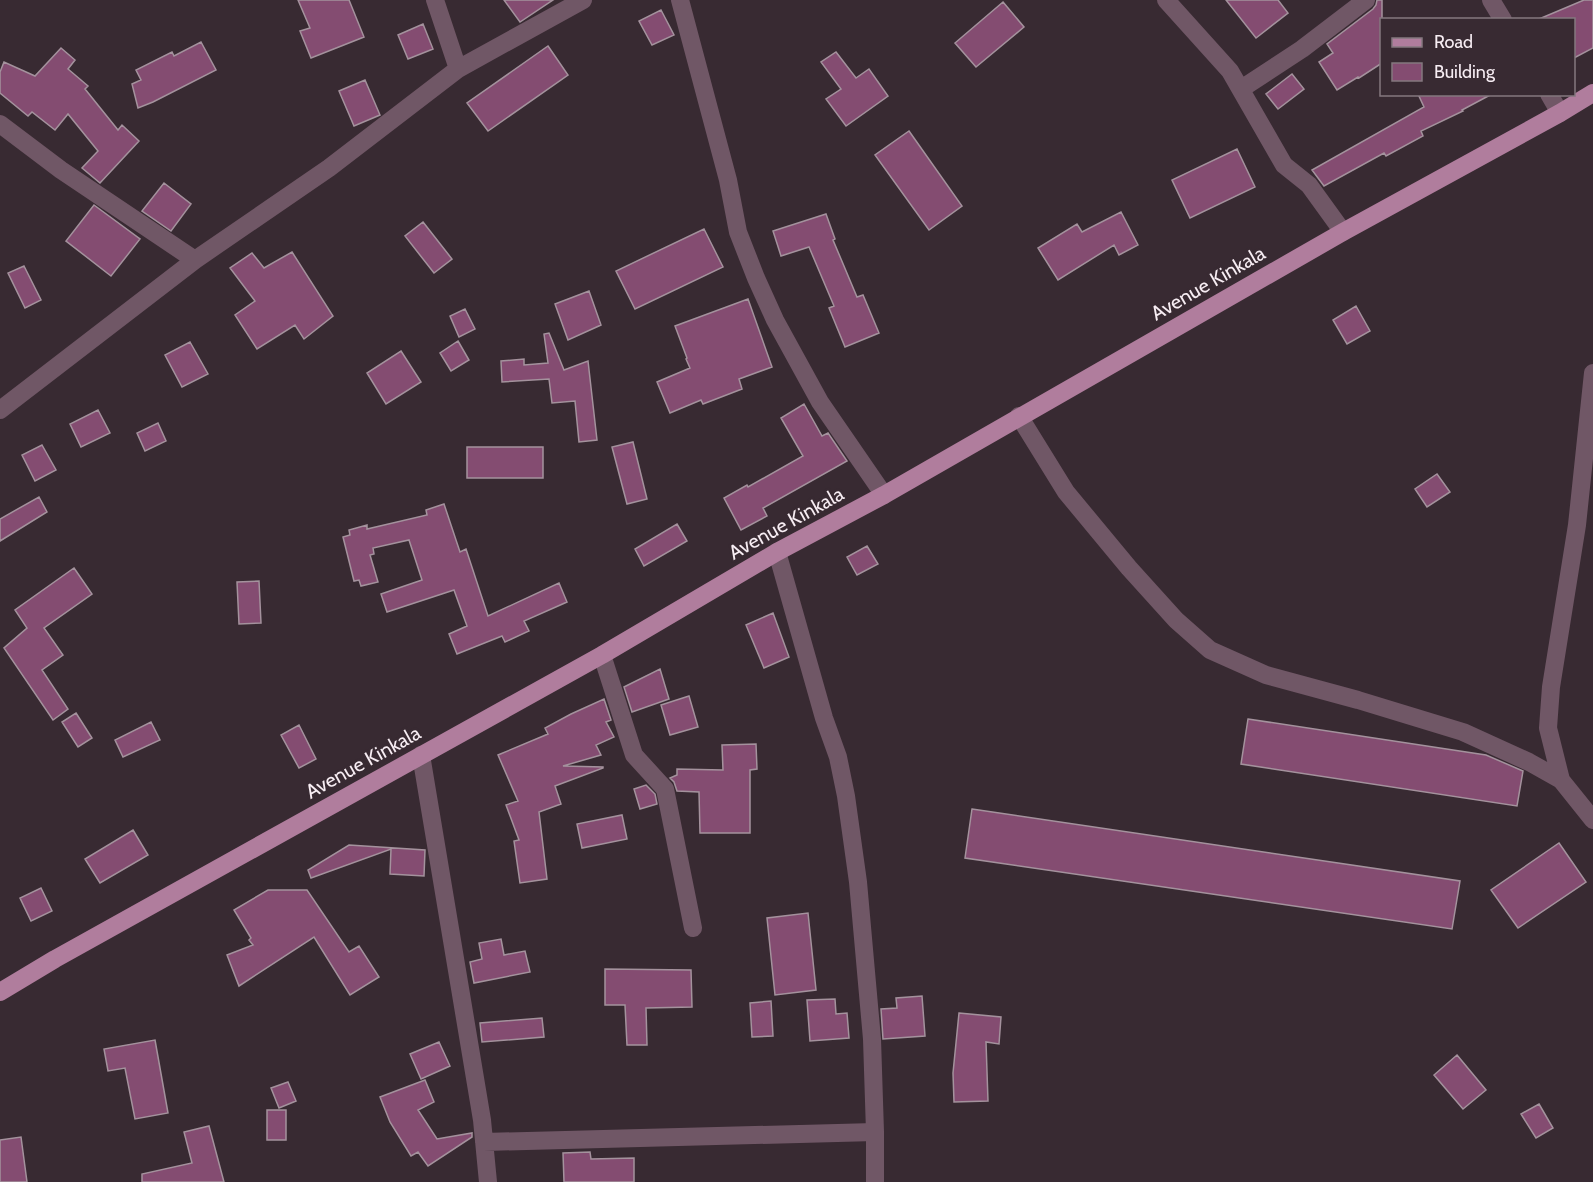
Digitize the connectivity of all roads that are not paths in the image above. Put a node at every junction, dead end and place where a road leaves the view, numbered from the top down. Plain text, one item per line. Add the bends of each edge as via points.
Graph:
1 (435, 0) edge
2 (583, 0) edge
3 (680, 0) edge
4 (1166, 0) edge
5 (1366, 0) edge
6 (1491, 0) edge
7 (1502, 18) edge
8 (458, 69) junction
9 (1241, 89) junction
10 (1593, 93) edge
11 (1550, 96) edge
12 (1560, 113) junction
13 (0, 124) edge
14 (1343, 232) junction
15 (195, 260) junction
16 (1593, 373) edge
17 (0, 410) edge
18 (1019, 416) junction
19 (884, 495) junction
20 (777, 552) junction
21 (602, 655) junction
22 (420, 755) junction
23 (1561, 780) junction
24 (1593, 820) edge
25 (693, 928) dead end
26 (0, 992) edge
27 (875, 1132) junction
28 (484, 1142) junction
29 (488, 1182) edge
30 (875, 1182) edge

1 - 8 street
2 - 8 street
3 - 19 street via 729,180 738,232 756,278 820,402
4 - 9 street via 1230,71
5 - 9 street
6 - 7 street
8 - 15 street via 329,168
9 - 14 street via 1284,165 1309,185
10 - 12 main road, Avenue Kinkala
11 - 12 street
12 - 14 main road, Avenue Kinkala
13 - 15 street
14 - 18 main road, Avenue Kinkala
15 - 17 street
16 - 23 street via 1577,525 1551,687 1548,728
18 - 19 main road, Avenue Kinkala
18 - 23 street via 1066,492 1176,620 1210,650 1266,675 1463,732
19 - 20 main road, Avenue Kinkala
20 - 21 main road, Avenue Kinkala
20 - 27 street via 846,796 871,1028
21 - 22 main road, Avenue Kinkala
21 - 25 street via 634,755 665,789
22 - 26 main road, Avenue Kinkala
22 - 28 street
23 - 24 street
27 - 28 street
27 - 30 street
28 - 29 street

